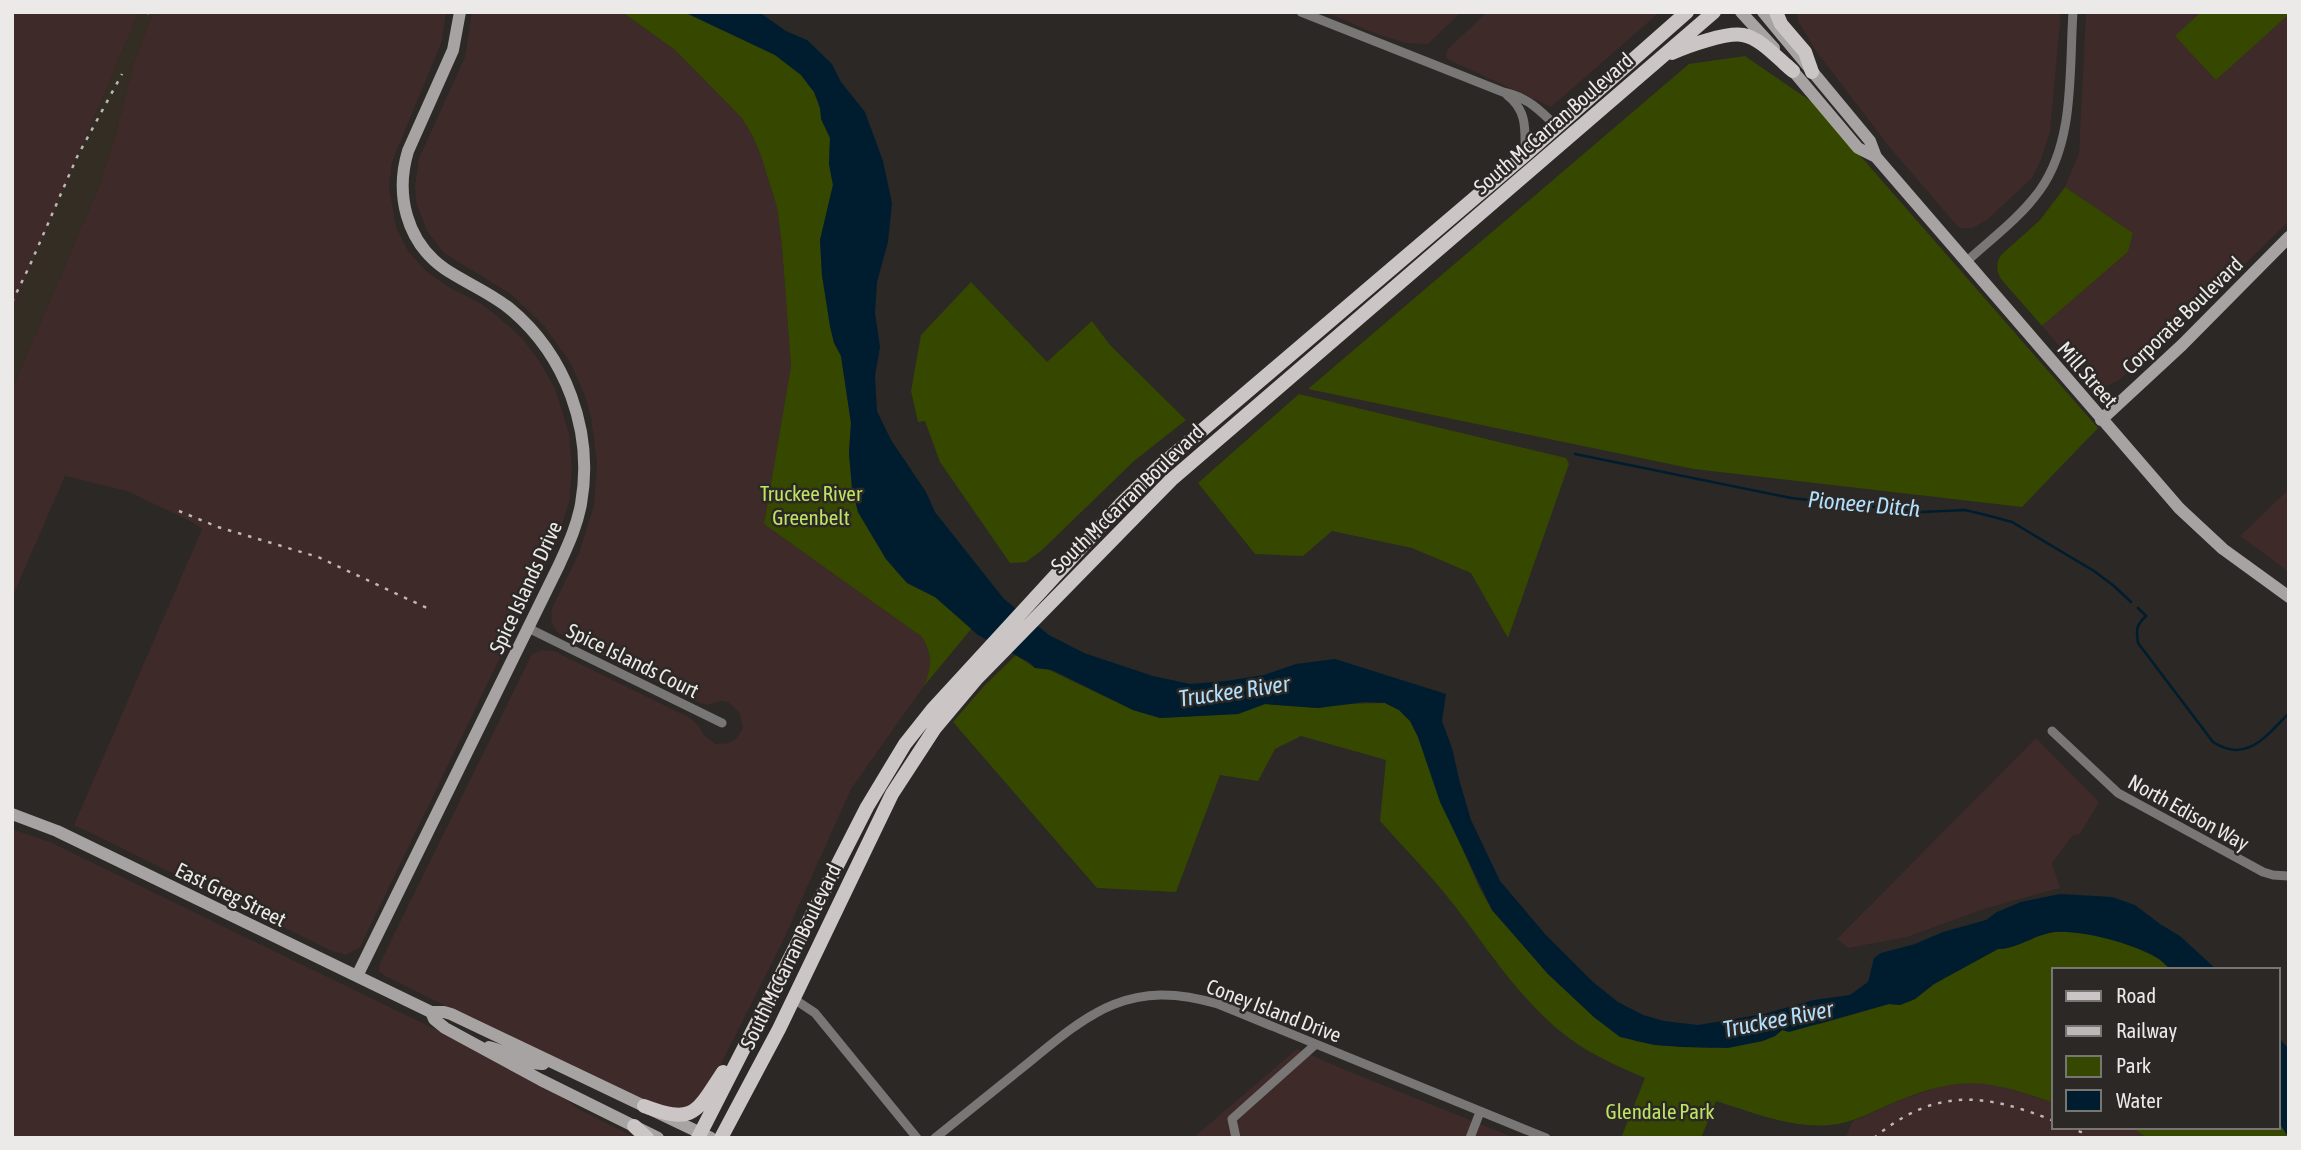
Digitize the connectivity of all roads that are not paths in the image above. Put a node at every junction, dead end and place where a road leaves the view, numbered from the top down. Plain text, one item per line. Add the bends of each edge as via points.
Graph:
1 (460, 12) edge
2 (1301, 12) edge
3 (1687, 12) edge
4 (1714, 12) edge
5 (1741, 12) edge
6 (1763, 12) edge
7 (1776, 12) edge
8 (2073, 12) edge
9 (1661, 58) junction
10 (1793, 71) junction
11 (1812, 72) junction
12 (1503, 92) junction
13 (1557, 127) junction
14 (1525, 155) junction
15 (1876, 157) junction
16 (2289, 237) edge
17 (1966, 262) junction
18 (2101, 420) junction
19 (1205, 428) junction
20 (1216, 440) junction
21 (1045, 597) junction
22 (2289, 597) edge
23 (528, 628) junction
24 (982, 664) junction
25 (722, 723) dead end
26 (2052, 731) dead end
27 (12, 814) edge
28 (2289, 876) edge
29 (357, 976) junction
30 (794, 999) junction
31 (766, 1007) junction
32 (431, 1012) junction
33 (474, 1044) junction
34 (1316, 1044) junction
35 (547, 1060) junction
36 (644, 1106) junction
37 (1480, 1112) junction
38 (634, 1126) junction
39 (703, 1136) edge
40 (647, 1138) edge
41 (658, 1138) edge
42 (721, 1138) edge
43 (917, 1138) edge
44 (935, 1138) edge
45 (1236, 1138) edge
46 (1470, 1138) edge
47 (1546, 1138) edge

1 - 23 main road, Spice Islands Drive via 453,50 408,151 402,199 411,230 430,257 496,299 536,336 559,369 576,412 584,459 580,506 566,551
2 - 12 street
3 - 13 main road, South McCarran Boulevard
4 - 9 main road, South McCarran Boulevard
5 - 10 main road, Mill Street
6 - 11 main road, Mill Street
7 - 11 main road via 1805,52
8 - 17 street via 2066,124 2056,160 2027,206
9 - 10 main road via 1697,44 1742,35
9 - 20 main road, South McCarran Boulevard
10 - 15 main road, Mill Street via 1858,148
11 - 15 main road, Mill Street via 1870,141
12 - 13 street via 1528,101
12 - 14 street via 1523,114
13 - 14 main road, South McCarran Boulevard
14 - 19 main road, South McCarran Boulevard
15 - 17 main road, Mill Street
16 - 18 main road, Corporate Boulevard
17 - 18 main road, Mill Street
18 - 22 main road, Mill Street via 2201,529
19 - 20 main road
19 - 21 main road, South McCarran Boulevard via 1122,503
20 - 21 main road, South McCarran Boulevard
21 - 24 main road, South McCarran Boulevard
23 - 25 street, Spice Islands Court
23 - 29 main road, Spice Islands Drive
24 - 30 main road, South McCarran Boulevard via 905,771
24 - 31 main road, South McCarran Boulevard via 932,710 905,744 842,854
26 - 28 street, North Edison Way via 2118,793 2263,872
27 - 29 main road, East Greg Street via 57,831
29 - 32 main road, East Greg Street
30 - 42 main road, South McCarran Boulevard
30 - 43 street via 815,1013
31 - 36 main road via 701,1106 687,1115 673,1116
31 - 39 main road, South McCarran Boulevard
32 - 33 main road, East Greg Street via 439,1024
32 - 35 main road, East Greg Street via 451,1014
33 - 35 main road via 535,1065
33 - 38 main road, East Greg Street
34 - 37 street, Coney Island Drive
34 - 44 street, Coney Island Drive via 1202,999 1144,996 1107,1007 1077,1023
34 - 45 street via 1233,1119
35 - 36 main road, East Greg Street
36 - 39 main road, East Greg Street
37 - 46 street
37 - 47 street, Coney Island Drive
38 - 40 main road
38 - 41 main road, East Greg Street

